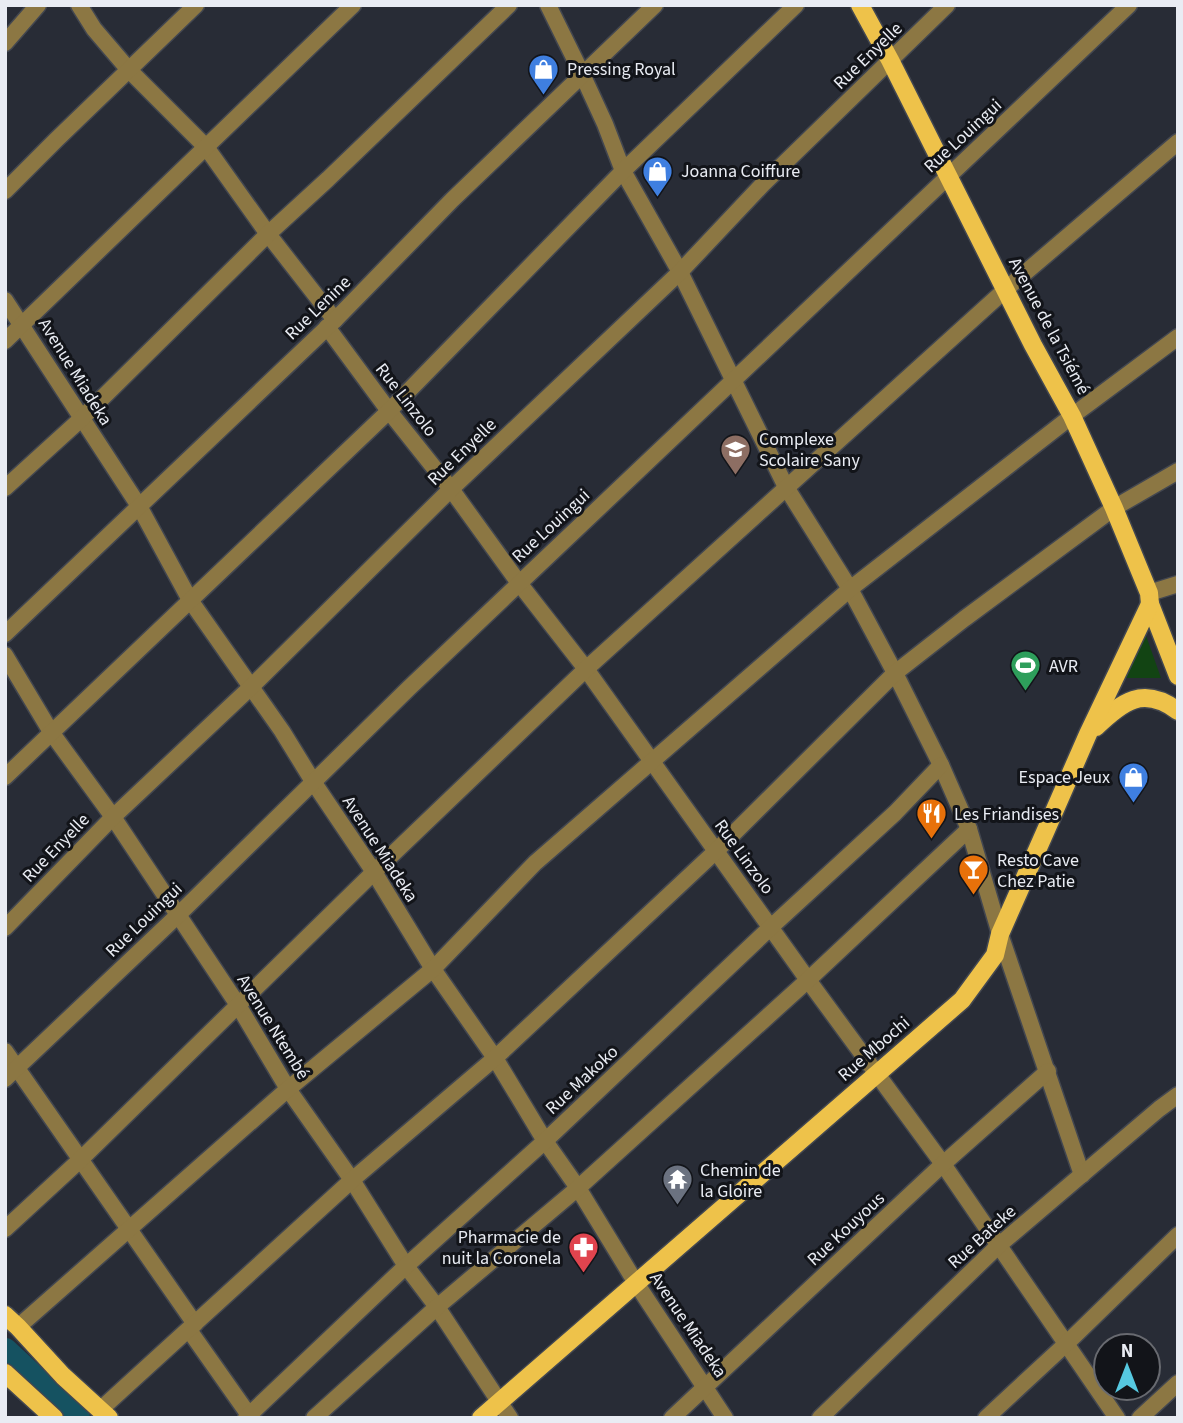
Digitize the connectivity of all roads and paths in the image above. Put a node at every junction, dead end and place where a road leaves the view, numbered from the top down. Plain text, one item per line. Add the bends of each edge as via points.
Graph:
1 (38, 5) edge
2 (79, 5) edge
3 (196, 5) edge
4 (354, 5) edge
5 (509, 5) edge
6 (548, 5) edge
7 (655, 5) edge
8 (796, 5) edge
9 (860, 5) edge
10 (947, 5) edge
11 (1129, 5) edge
12 (5, 43) edge
13 (890, 61) junction
14 (129, 70) junction
15 (582, 74) junction
16 (1178, 142) edge
17 (206, 147) junction
18 (623, 171) junction
19 (948, 176) junction
20 (5, 191) edge
21 (268, 234) junction
22 (680, 272) junction
23 (1005, 290) junction
24 (5, 300) edge
25 (22, 324) junction
26 (331, 324) junction
27 (1178, 337) edge
28 (5, 341) edge
29 (734, 379) junction
30 (389, 411) junction
31 (1072, 415) junction
32 (82, 419) junction
33 (1178, 471) edge
34 (786, 487) junction
35 (5, 488) edge
36 (451, 489) junction
37 (139, 506) junction
38 (1114, 508) junction
39 (519, 583) junction
40 (1178, 584) edge
41 (850, 589) junction
42 (1149, 599) junction
43 (190, 600) junction
44 (5, 634) edge
45 (5, 655) edge
46 (586, 669) junction
47 (895, 673) junction
48 (1178, 676) edge
49 (250, 687) junction
50 (1178, 711) edge
51 (51, 732) junction
52 (1088, 734) junction
53 (651, 762) junction
54 (941, 765) junction
55 (5, 777) edge
56 (314, 783) junction
57 (113, 817) junction
58 (969, 829) junction
59 (716, 851) junction
60 (374, 872) junction
61 (177, 915) junction
62 (5, 928) edge
63 (771, 928) junction
64 (1000, 934) junction
65 (433, 969) junction
66 (808, 980) junction
67 (237, 1005) junction
68 (5, 1051) edge
69 (495, 1059) junction
70 (1048, 1071) junction
71 (878, 1073) junction
72 (11, 1074) edge
73 (288, 1089) junction
74 (1178, 1095) edge
75 (545, 1141) junction
76 (80, 1160) junction
77 (943, 1164) junction
78 (1082, 1175) junction
79 (352, 1180) junction
80 (578, 1188) junction
81 (130, 1228) junction
82 (5, 1229) edge
83 (1178, 1236) edge
84 (998, 1246) junction
85 (406, 1266) junction
86 (636, 1283) junction
87 (437, 1307) junction
88 (12, 1321) edge
89 (192, 1327) junction
90 (1067, 1343) junction
91 (5, 1373) edge
92 (1178, 1383) edge
93 (706, 1386) junction
94 (500, 1402) junction
95 (105, 1414) edge
96 (249, 1417) edge
97 (54, 1418) edge
98 (314, 1418) edge
99 (481, 1418) edge
100 (510, 1418) edge
101 (672, 1418) edge
102 (725, 1418) edge
103 (820, 1418) edge
104 (986, 1418) edge
105 (1117, 1418) edge
106 (1140, 1418) edge

1 - 12 street
2 - 14 street, Rue Linzolo
3 - 14 street
4 - 17 street
5 - 21 street
6 - 15 street
7 - 15 street, Rue Lenine
8 - 18 street
9 - 13 main road, Avenue de la Tsiémé
10 - 13 street, Rue Enyelle
11 - 19 street, Rue Louingui
13 - 19 main road, Avenue de la Tsiémé
13 - 22 street, Rue Enyelle via 762,184
14 - 17 street, Rue Linzolo
14 - 20 street
15 - 18 street
15 - 26 street, Rue Lenine
16 - 23 street
17 - 21 street, Rue Linzolo
17 - 25 street
18 - 22 street
18 - 30 street
19 - 23 main road, Avenue de la Tsiémé
19 - 29 street, Rue Louingui
21 - 26 street, Rue Linzolo
21 - 32 street
22 - 29 street
22 - 36 street, Rue Enyelle
23 - 31 main road, Avenue de la Tsiémé
23 - 34 street
24 - 25 street, Avenue Miadeka
25 - 28 street
25 - 32 street, Avenue Miadeka
26 - 30 street, Rue Linzolo
26 - 37 street, Rue Lenine
27 - 31 street
29 - 34 street
29 - 39 street, Rue Louingui
30 - 36 street, Rue Linzolo
30 - 43 street
31 - 38 main road, Avenue de la Tsiémé
31 - 41 street
32 - 35 street
32 - 37 street, Avenue Miadeka
33 - 38 street
34 - 41 street
34 - 46 street
36 - 39 street, Rue Linzolo
36 - 49 street, Rue Enyelle
37 - 43 street, Avenue Miadeka
37 - 44 street, Rue Lenine
38 - 42 main road, Avenue de la Tsiémé
38 - 47 street
39 - 46 street, Rue Linzolo
39 - 56 street, Rue Louingui
40 - 42 street
41 - 47 street
41 - 53 street
42 - 48 main road, Avenue de la Tsiémé
42 - 52 main road, Rue Mbochi
43 - 49 street, Avenue Miadeka
43 - 51 street
45 - 51 street, Avenue Ntembé
46 - 53 street, Rue Linzolo
46 - 60 street
47 - 54 street
47 - 59 street
49 - 56 street, Avenue Miadeka
49 - 57 street, Rue Enyelle
50 - 52 main road via 1164,702 1135,699 1123,703
51 - 55 street
51 - 57 street, Avenue Ntembé
52 - 64 main road, Rue Mbochi
53 - 59 street, Rue Linzolo
53 - 65 street via 535,863
54 - 58 street
54 - 63 street, Rue Makoko
56 - 60 street, Avenue Miadeka
56 - 61 street, Rue Louingui
57 - 61 street, Avenue Ntembé
57 - 62 street, Rue Enyelle
58 - 64 street
58 - 66 street
59 - 63 street, Rue Linzolo
59 - 69 street
60 - 65 street, Avenue Miadeka
60 - 67 street
61 - 67 street, Avenue Ntembé
61 - 72 street, Rue Louingui
63 - 66 street, Rue Linzolo
63 - 75 street, Rue Makoko
64 - 70 street
64 - 71 main road, Rue Mbochi via 995,955 962,1000
65 - 69 street, Avenue Miadeka
65 - 73 street
66 - 71 street, Rue Linzolo
66 - 80 street
67 - 73 street, Avenue Ntembé
67 - 76 street
68 - 72 street
69 - 75 street, Avenue Miadeka
69 - 79 street
70 - 77 street, Rue Kouyous
70 - 78 street
71 - 77 street, Rue Linzolo
71 - 86 main road, Rue Mbochi
72 - 76 street
73 - 79 street, Avenue Ntembé
73 - 81 street
74 - 78 street, Rue Bateke
75 - 80 street, Avenue Miadeka
75 - 85 street, Rue Makoko
76 - 81 street
76 - 82 street
77 - 84 street, Rue Linzolo
77 - 93 street, Rue Kouyous
78 - 84 street, Rue Bateke
79 - 85 street, Avenue Ntembé
79 - 89 street
80 - 86 street, Avenue Miadeka
80 - 87 street
81 - 88 street
81 - 89 street
83 - 90 street
84 - 90 street, Rue Linzolo
84 - 103 street, Rue Bateke
85 - 87 street, Avenue Ntembé
85 - 96 street, Rue Makoko
86 - 93 street, Avenue Miadeka
86 - 94 main road, Rue Mbochi
87 - 94 street, Avenue Ntembé
87 - 98 street
88 - 95 main road
89 - 95 street
89 - 96 street
90 - 104 street
90 - 105 street, Rue Linzolo
91 - 97 main road
92 - 106 street
93 - 101 street, Rue Kouyous
93 - 102 street, Avenue Miadeka
94 - 99 main road, Rue Mbochi
94 - 100 street, Avenue Ntembé

